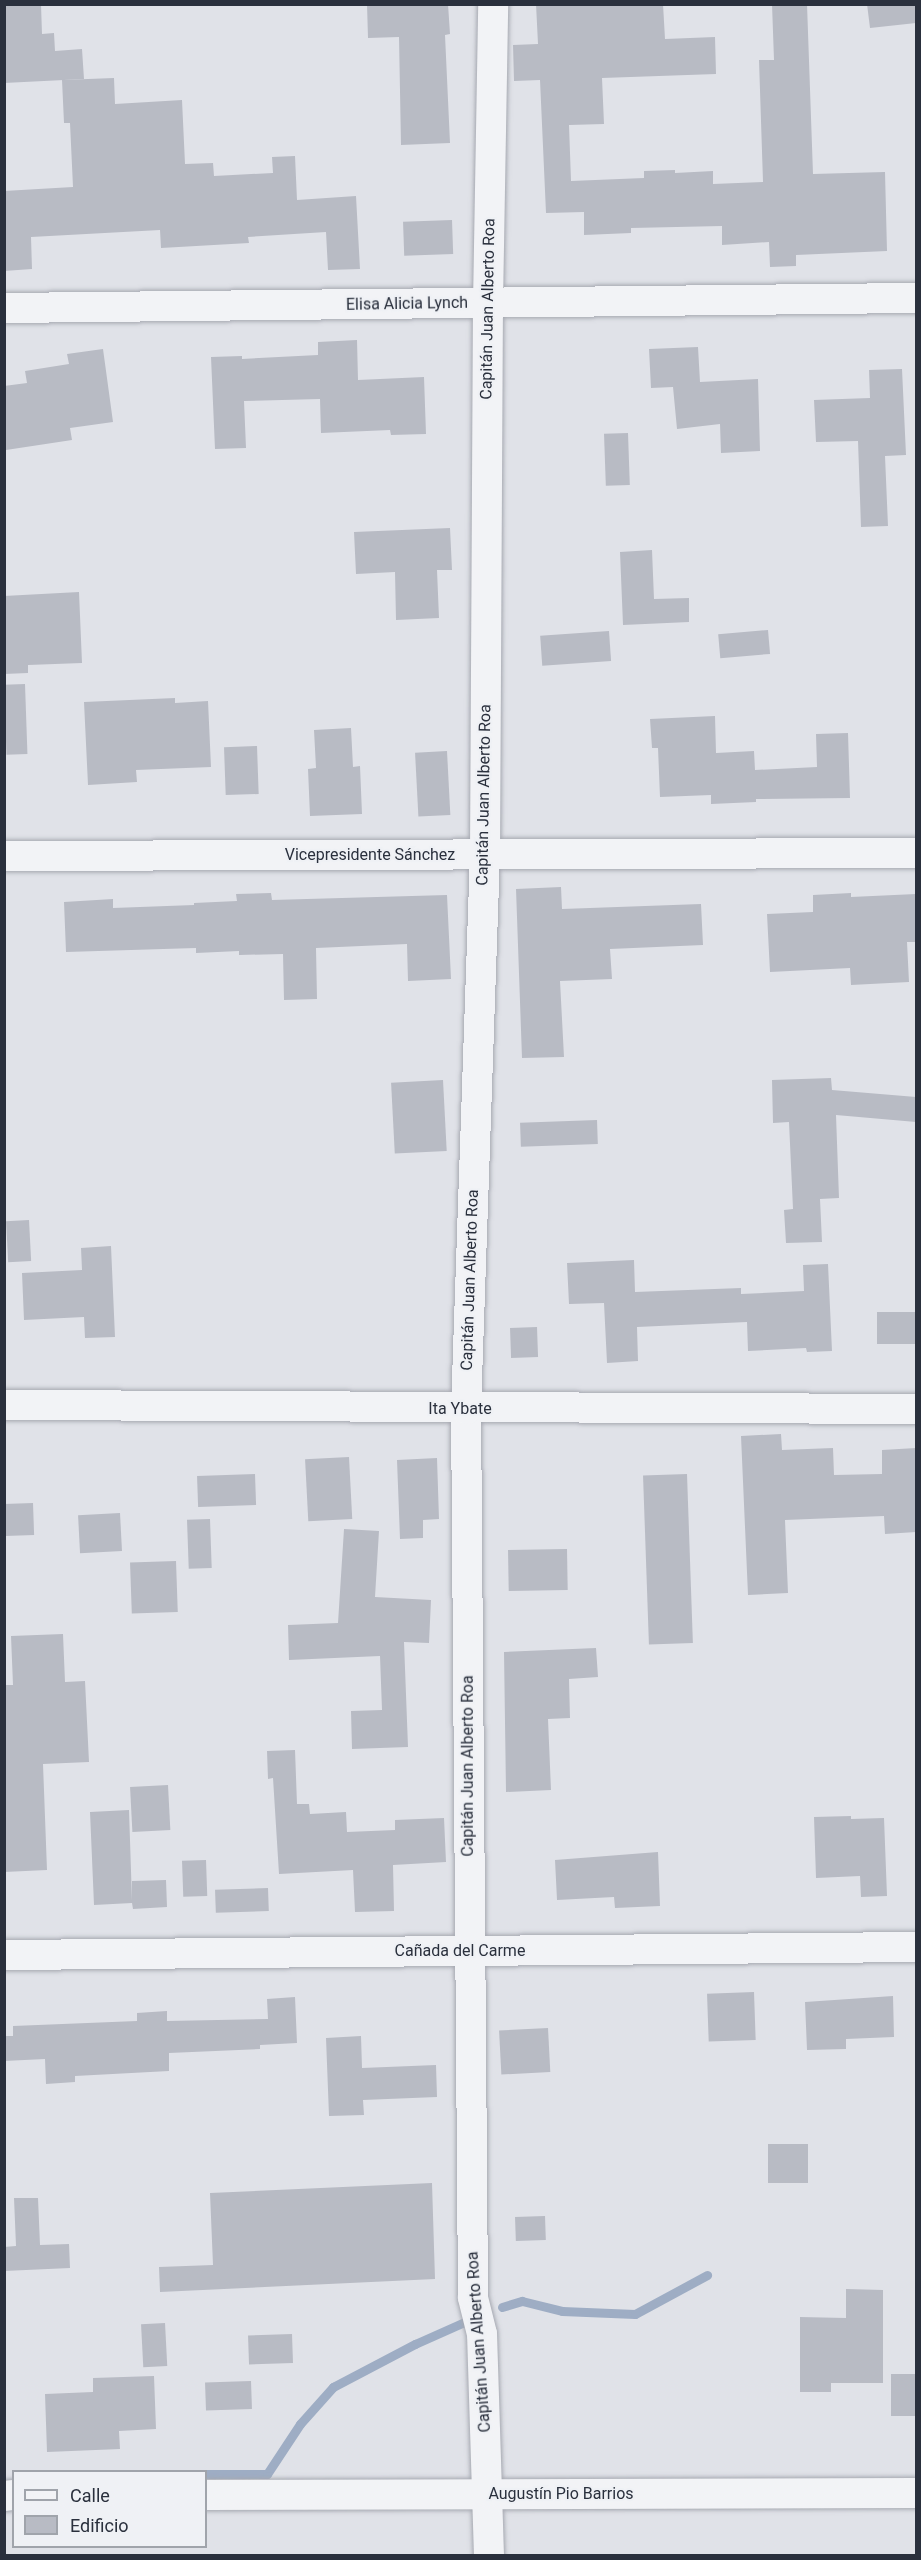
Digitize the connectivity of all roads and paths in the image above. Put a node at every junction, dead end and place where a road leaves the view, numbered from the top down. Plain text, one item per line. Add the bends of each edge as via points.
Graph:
1 (493, 4) edge
2 (916, 298) edge
3 (488, 303) junction
4 (4, 308) edge
5 (916, 853) edge
6 (485, 854) junction
7 (4, 856) edge
8 (4, 1405) edge
9 (466, 1409) junction
10 (916, 1409) edge
11 (916, 1947) edge
12 (469, 1951) junction
13 (4, 1955) edge
14 (916, 2493) edge
15 (488, 2494) junction
16 (207, 2495) edge
17 (489, 2556) edge

1 - 3 street, Capitán Juan Alberto Roa
2 - 3 street, Elisa Alicia Lynch
3 - 4 street, Elisa Alicia Lynch
3 - 6 street, Capitán Juan Alberto Roa
5 - 6 street, Vicepresidente Sánchez
6 - 7 street, Vicepresidente Sánchez
6 - 9 street, Capitán Juan Alberto Roa
8 - 9 street, Ita Ybate
9 - 10 street, Ita Ybate
9 - 12 street, Capitán Juan Alberto Roa
11 - 12 street, Cañada del Carme
12 - 13 street, Cañada del Carme
12 - 15 street, Capitán Juan Alberto Roa via 473,2297 482,2334
14 - 15 street, Augustín Pio Barrios
15 - 16 street, Augustín Pio Barrios
15 - 17 street, Capitán Juan Alberto Roa

